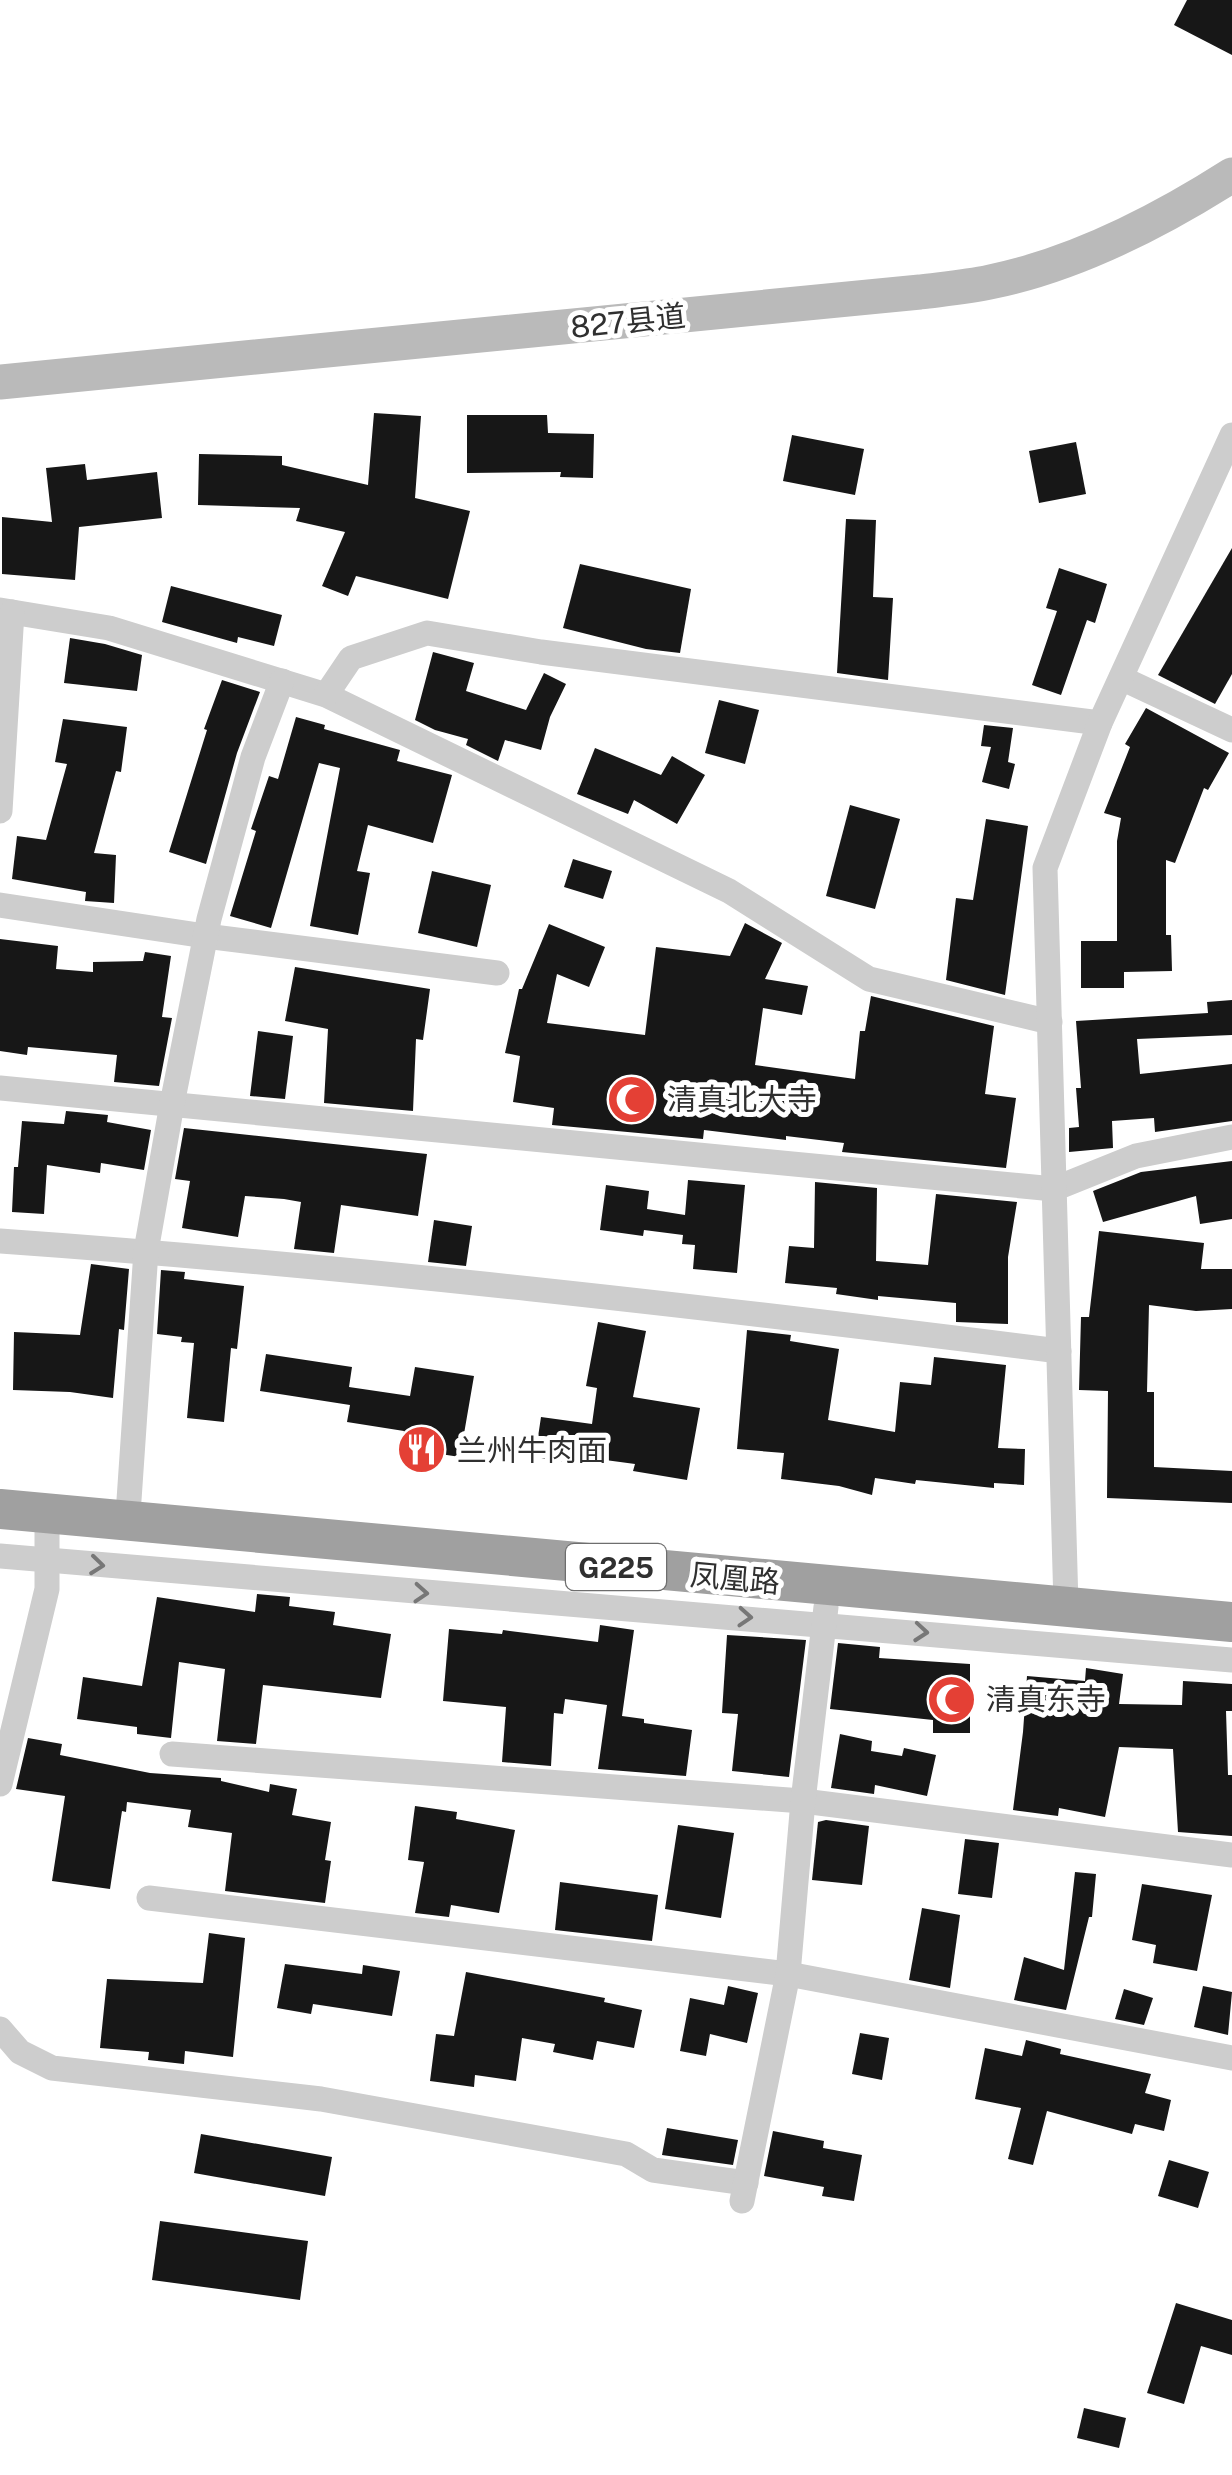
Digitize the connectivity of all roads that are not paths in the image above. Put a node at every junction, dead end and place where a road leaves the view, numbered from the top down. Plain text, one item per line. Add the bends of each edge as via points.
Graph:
1 (1232, 175) edge
2 (0, 382) edge
3 (1232, 435) edge
4 (6, 611) edge
5 (1121, 678) junction
6 (282, 682) junction
7 (326, 695) junction
8 (1100, 723) junction
9 (1232, 730) edge
10 (2, 750) edge
11 (0, 811) edge
12 (0, 905) edge
13 (205, 936) junction
14 (497, 973) dead end
15 (1050, 1022) junction
16 (0, 1088) edge
17 (172, 1104) junction
18 (1232, 1138) edge
19 (1054, 1190) junction
20 (0, 1241) edge
21 (146, 1251) junction
22 (1059, 1352) junction
23 (14, 1498) edge
24 (129, 1500) junction
25 (0, 1556) edge
26 (47, 1560) junction
27 (1066, 1593) junction
28 (1232, 1595) edge
29 (826, 1605) junction
30 (1232, 1622) edge
31 (1232, 1660) edge
32 (172, 1754) dead end
33 (0, 1784) edge
34 (802, 1802) junction
35 (1232, 1854) edge
36 (149, 1898) dead end
37 (788, 1974) junction
38 (0, 2029) edge
39 (1232, 2058) edge

1 - 2 main road, 827县道 via 1158,219 992,282
3 - 5 street
4 - 6 street via 110,628
4 - 10 street
5 - 8 street
5 - 9 street
6 - 7 street
6 - 13 street via 252,758
7 - 8 street via 350,658 426,633
7 - 15 street via 729,891 870,979
8 - 15 street via 1046,868
10 - 11 street
12 - 13 street
13 - 14 street
13 - 17 street
15 - 19 street
16 - 17 street
17 - 19 street
17 - 21 street
18 - 19 street via 1136,1156
19 - 22 street
20 - 21 street
21 - 22 street via 691,1305
21 - 24 street
22 - 27 street
23 - 24 highway, 凤凰路 / G225
23 - 26 street
23 - 29 highway, 凤凰路 / G225
24 - 27 highway, 凤凰路 / G225
25 - 26 street
26 -> 29 street via 220,1577
26 - 33 street via 47,1589
27 - 28 highway, 凤凰路 / G225
27 - 29 highway, 凤凰路 / G225
27 - 30 highway, 凤凰路 / G225
29 -> 31 street
29 - 34 street
32 - 34 street
34 - 35 street
34 - 37 street
36 - 37 street
37 - 38 street via 744,2192 653,2170 626,2154 322,2099 52,2068 20,2052
37 - 39 street

